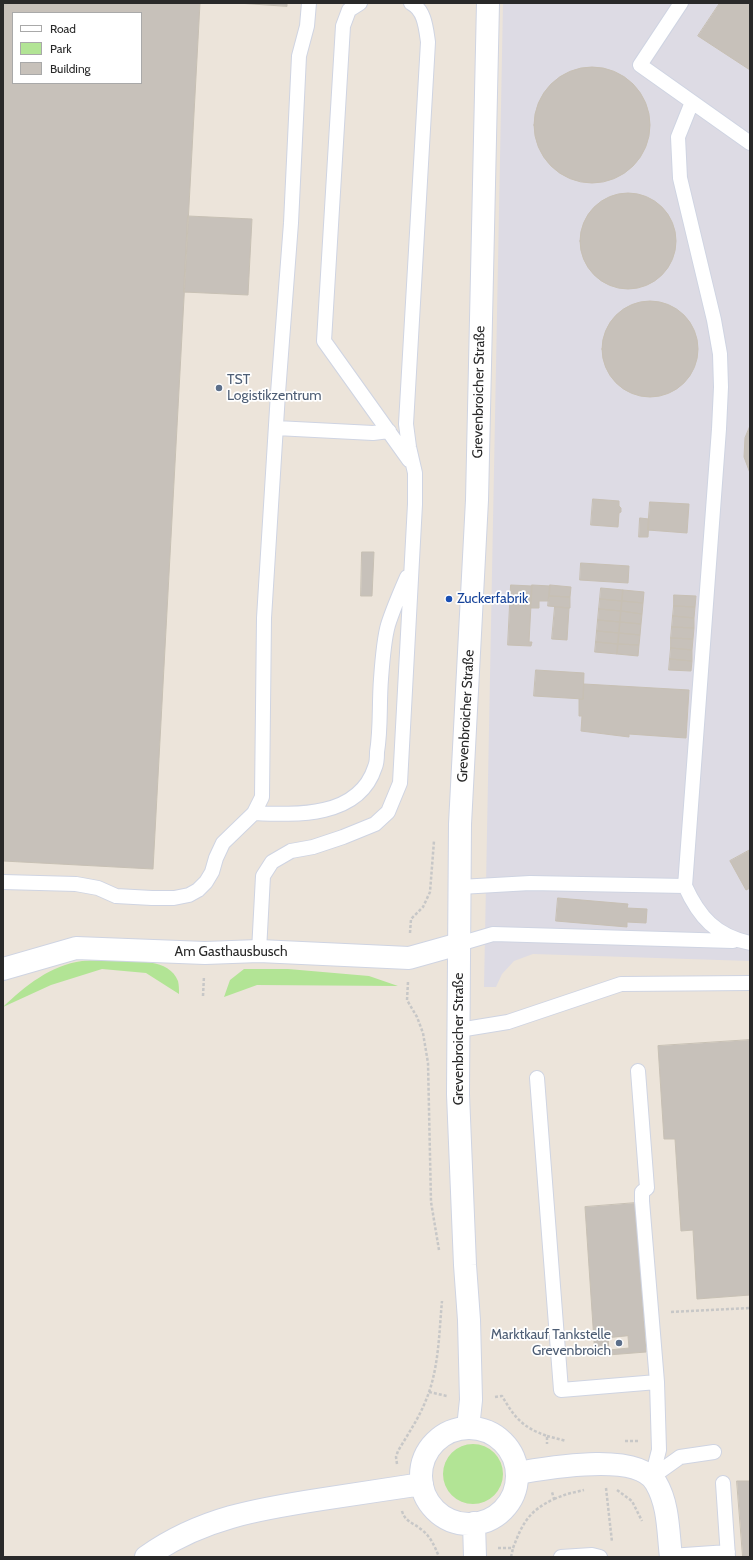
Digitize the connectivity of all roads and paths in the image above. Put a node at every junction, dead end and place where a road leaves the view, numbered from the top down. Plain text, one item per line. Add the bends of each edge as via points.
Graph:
1 (308, 3) edge
2 (360, 3) edge
3 (411, 3) edge
4 (488, 3) edge
5 (681, 3) edge
6 (692, 102) junction
7 (750, 143) edge
8 (276, 428) junction
9 (389, 431) junction
10 (413, 465) junction
11 (411, 565) junction
12 (254, 813) junction
13 (3, 882) edge
14 (686, 886) junction
15 (460, 887) junction
16 (745, 942) edge
17 (459, 944) junction
18 (258, 951) junction
19 (3, 969) edge
20 (750, 983) edge
21 (459, 1030) junction
22 (638, 1071) dead end
23 (537, 1078) dead end
24 (750, 1308) edge
25 (651, 1313) junction
26 (657, 1382) junction
27 (468, 1428) junction
28 (714, 1452) dead end
29 (517, 1473) junction
30 (652, 1477) junction
31 (723, 1483) dead end
32 (422, 1484) junction
33 (602, 1488) dead end
34 (606, 1488) junction
35 (586, 1490) dead end
36 (554, 1499) dead end
37 (474, 1523) junction
38 (643, 1524) dead end
39 (612, 1543) dead end
40 (513, 1548) dead end
41 (728, 1555) edge
42 (146, 1557) edge
43 (475, 1557) edge
44 (511, 1557) edge
45 (561, 1557) edge
46 (600, 1557) edge
47 (670, 1557) edge

1 - 8 lane via 307,26 299,56 291,223
2 - 9 lane via 349,10 343,26 324,341
3 - 10 lane via 423,17 428,42 406,424
4 - 15 street, Grevenbroicher Straße via 477,500 460,824
5 - 6 lane via 640,65
6 - 7 lane
6 - 14 lane via 678,137 680,178 714,320 720,354 721,387
8 - 9 lane via 373,433
8 - 12 lane via 264,618 262,797
9 - 10 lane
10 - 11 lane via 415,504
11 - 12 lane via 388,626 381,680 379,740 375,767 368,783 356,796 340,806 312,813
11 - 18 lane via 400,783 388,812 375,824 313,847 291,851 272,862 263,876
12 - 13 lane via 223,843 206,882 189,896 116,896 98,888 76,884
14 - 15 lane via 530,883
14 - 16 lane via 692,901 708,922 726,936
15 - 17 street, Grevenbroicher Straße
16 - 17 lane via 493,934
17 - 18 street, Am Gasthausbusch via 409,958
17 - 21 street, Grevenbroicher Straße
18 - 19 street, Am Gasthausbusch via 204,953 76,948
20 - 21 lane via 621,984 508,1022
21 - 27 street, Grevenbroicher Straße via 458,1094 471,1400
22 - 25 lane via 647,1188 642,1192 642,1201
23 - 26 lane via 561,1390
24 - 25 path
25 - 26 lane
26 - 30 lane via 660,1450
27 - 29 street via 489,1432 501,1440 514,1459
27 - 32 street via 448,1433 432,1446 422,1465
28 - 30 lane via 680,1457
29 - 30 street via 546,1468 605,1464 637,1468
29 - 37 street via 514,1491 506,1507 491,1518
30 - 47 street via 664,1501
31 - 41 lane
32 - 37 street via 429,1502 441,1515 457,1522
32 - 42 street via 273,1507 233,1516 181,1535
33 - 34 path
34 - 38 path via 616,1489 628,1497
34 - 39 path
35 - 36 path
37 - 43 street
40 - 44 path
41 - 47 lane
45 - 46 lane

